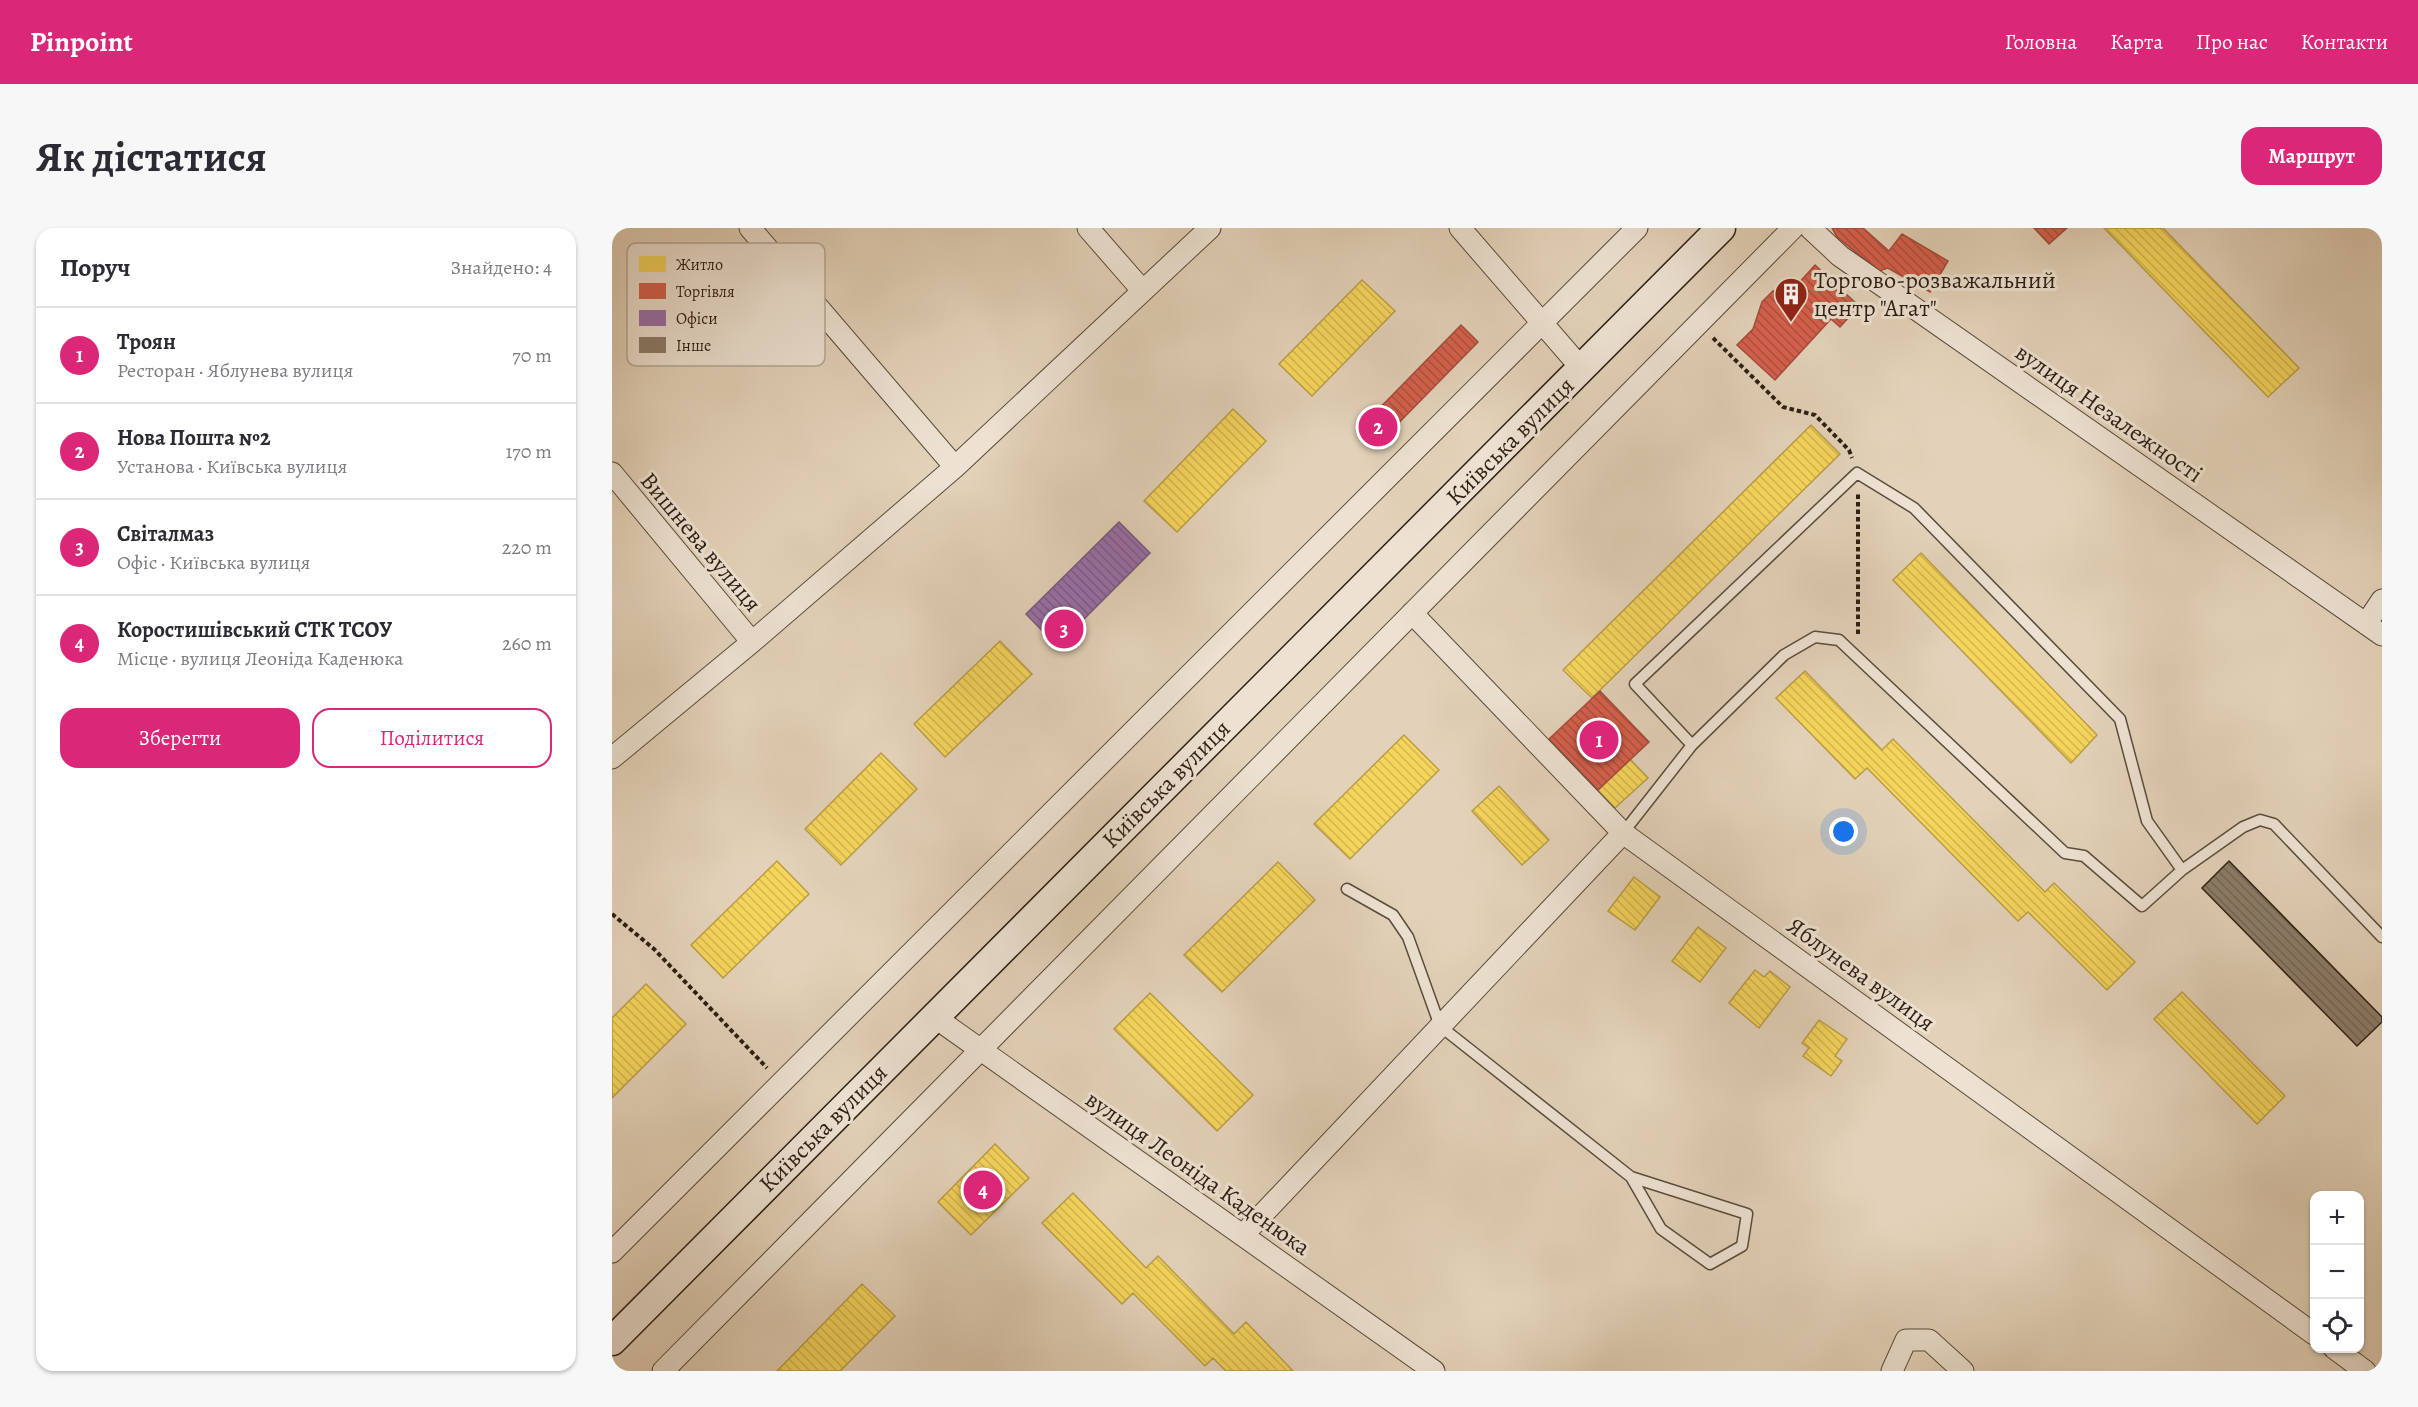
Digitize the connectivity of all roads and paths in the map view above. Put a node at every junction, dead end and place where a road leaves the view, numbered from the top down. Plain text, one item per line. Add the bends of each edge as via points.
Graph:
1 (750, 228) edge
2 (1088, 228) edge
3 (1210, 228) edge
4 (1460, 228) edge
5 (1636, 228) edge
6 (1721, 228) edge
7 (1793, 228) edge
8 (1810, 228) edge
9 (763, 243) edge
10 (1142, 290) junction
11 (825, 315) edge
12 (1543, 322) junction
13 (1698, 324) junction
14 (1582, 369) junction
15 (955, 467) junction
16 (612, 473) edge
17 (1857, 473) junction
18 (2382, 600) edge
19 (1412, 614) junction
20 (2374, 629) edge
21 (752, 642) junction
22 (1858, 656) junction
23 (1692, 745) junction
24 (612, 758) edge
25 (1623, 833) junction
26 (2182, 870) junction
27 (1347, 889) dead end
28 (612, 914) edge
29 (2382, 937) edge
30 (933, 1016) junction
31 (1440, 1026) junction
32 (981, 1050) junction
33 (782, 1084) junction
34 (1631, 1177) junction
35 (1242, 1235) junction
36 (612, 1252) edge
37 (2310, 1331) edge
38 (612, 1341) edge
39 (2341, 1353) edge
40 (663, 1371) edge
41 (1434, 1371) edge
42 (1892, 1371) edge
43 (1963, 1371) edge
44 (2365, 1371) edge

1 - 9 street
2 - 10 street
3 - 10 street
4 - 12 street
5 - 12 street
6 - 14 main road, Київська вулиця
7 - 13 street
8 - 20 street, вулиця Незалежності via 1840,256
10 - 15 street
11 - 15 street
12 - 14 street
12 - 33 street
13 - 17 path via 1783,407 1815,415 1850,450
13 - 19 street
14 - 30 main road, Київська вулиця
15 - 21 street
16 - 21 street, Вишнева вулиця
17 - 22 path
17 - 23 lane via 1635,684
17 - 26 lane via 1914,508 2120,718 2147,821
18 - 20 street
19 - 25 street, Яблунева вулиця
19 - 32 street
21 - 24 street
22 - 23 lane via 1839,640 1815,637 1784,655
22 - 26 lane via 2065,853 2084,856 2142,906
23 - 25 lane
25 - 31 street
25 - 37 street, Яблунева вулиця
26 - 29 lane via 2243,827 2260,820 2274,824
27 - 31 lane via 1393,915 1398,922 1408,938
28 - 33 path via 654,949
30 - 32 street, вулиця Леоніда Каденюка
30 - 38 main road, Київська вулиця
31 - 34 lane
31 - 35 street
32 - 35 street, вулиця Леоніда Каденюка
32 - 40 street
33 - 36 street
34 - 34 lane via 1747,1214 1742,1246 1710,1264 1661,1229
35 - 41 street, вулиця Леоніда Каденюка
39 - 44 street
42 - 43 street via 1906,1340 1929,1340

